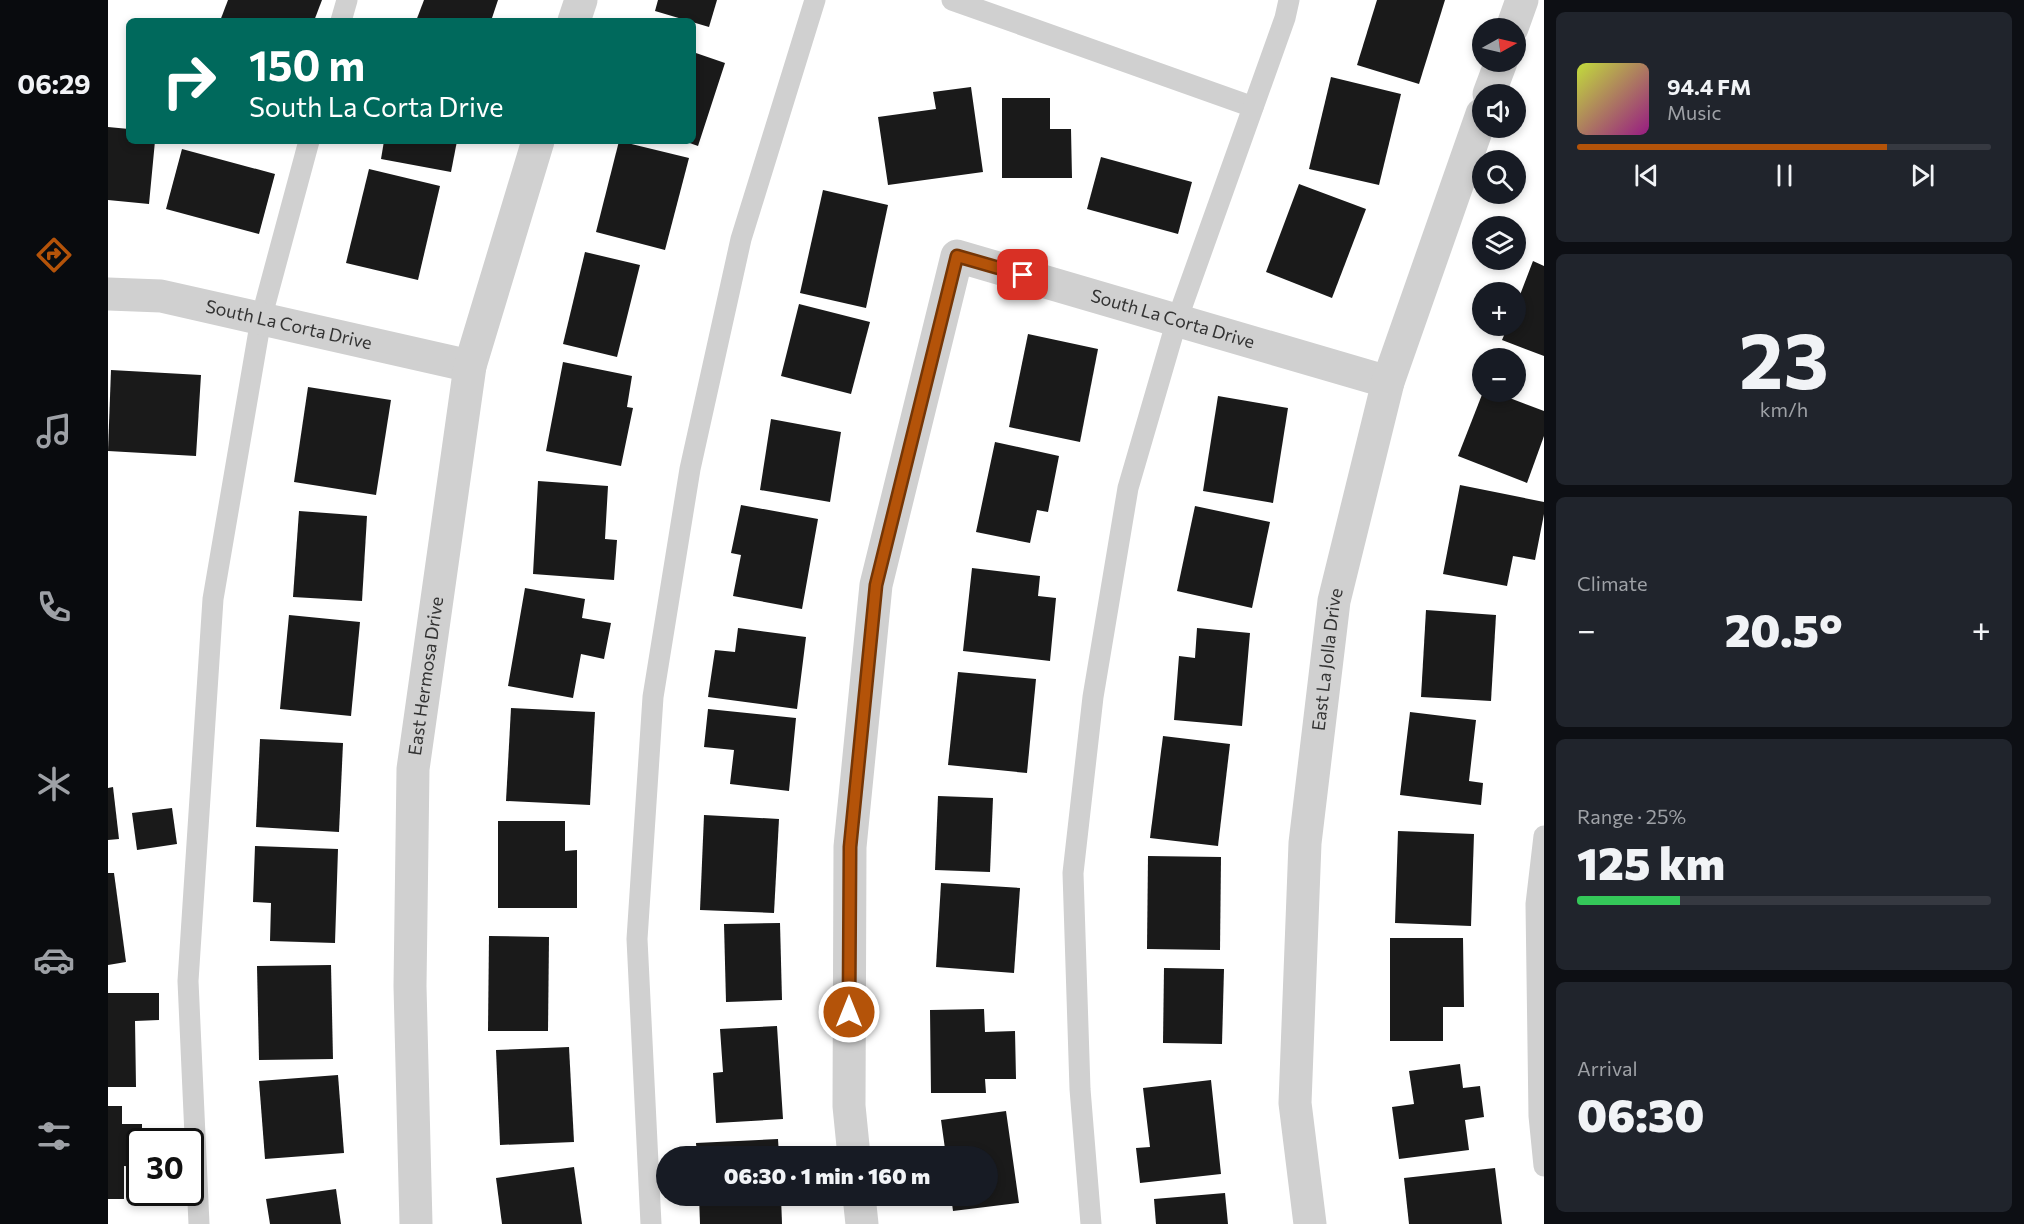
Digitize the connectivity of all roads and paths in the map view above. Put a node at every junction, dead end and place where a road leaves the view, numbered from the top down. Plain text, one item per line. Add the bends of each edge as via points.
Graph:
1 (347, 0) edge
2 (581, 0) edge
3 (815, 0) edge
4 (952, 0) edge
5 (1289, 0) edge
6 (1522, 0) edge
7 (343, 18) edge
8 (575, 18) edge
9 (1516, 18) edge
10 (1253, 107) junction
11 (1474, 138) edge
12 (308, 144) edge
13 (537, 144) edge
14 (108, 294) edge
15 (261, 319) junction
16 (1177, 320) junction
17 (470, 366) junction
18 (1388, 382) junction
19 (1544, 836) edge
20 (853, 1146) edge
21 (1544, 1166) edge
22 (860, 1206) edge
23 (199, 1224) edge
24 (416, 1224) edge
25 (651, 1224) edge
26 (862, 1224) edge
27 (1091, 1224) edge
28 (1310, 1224) edge

1 - 7 lane
2 - 8 street
3 - 25 lane via 741,239 690,469 653,697 637,939
4 - 10 lane
5 - 10 lane
6 - 9 street
10 - 16 lane
11 - 18 street, East La Jolla Drive
12 - 15 lane
13 - 17 street, East Hermosa Drive
14 - 15 street, South La Corta Drive via 161,296
15 - 17 street, South La Corta Drive
15 - 23 lane via 213,599 188,981
16 - 18 street, South La Corta Drive
16 - 20 street, South La Corta Drive via 957,256 876,585 850,847 849,1106
16 - 27 lane via 1128,488 1093,696 1073,873 1080,1089
17 - 24 street, East Hermosa Drive via 413,769 410,986
18 - 28 street, East La Jolla Drive via 1334,601 1305,843 1295,1103
19 - 21 lane via 1536,904 1539,1116
22 - 26 street

